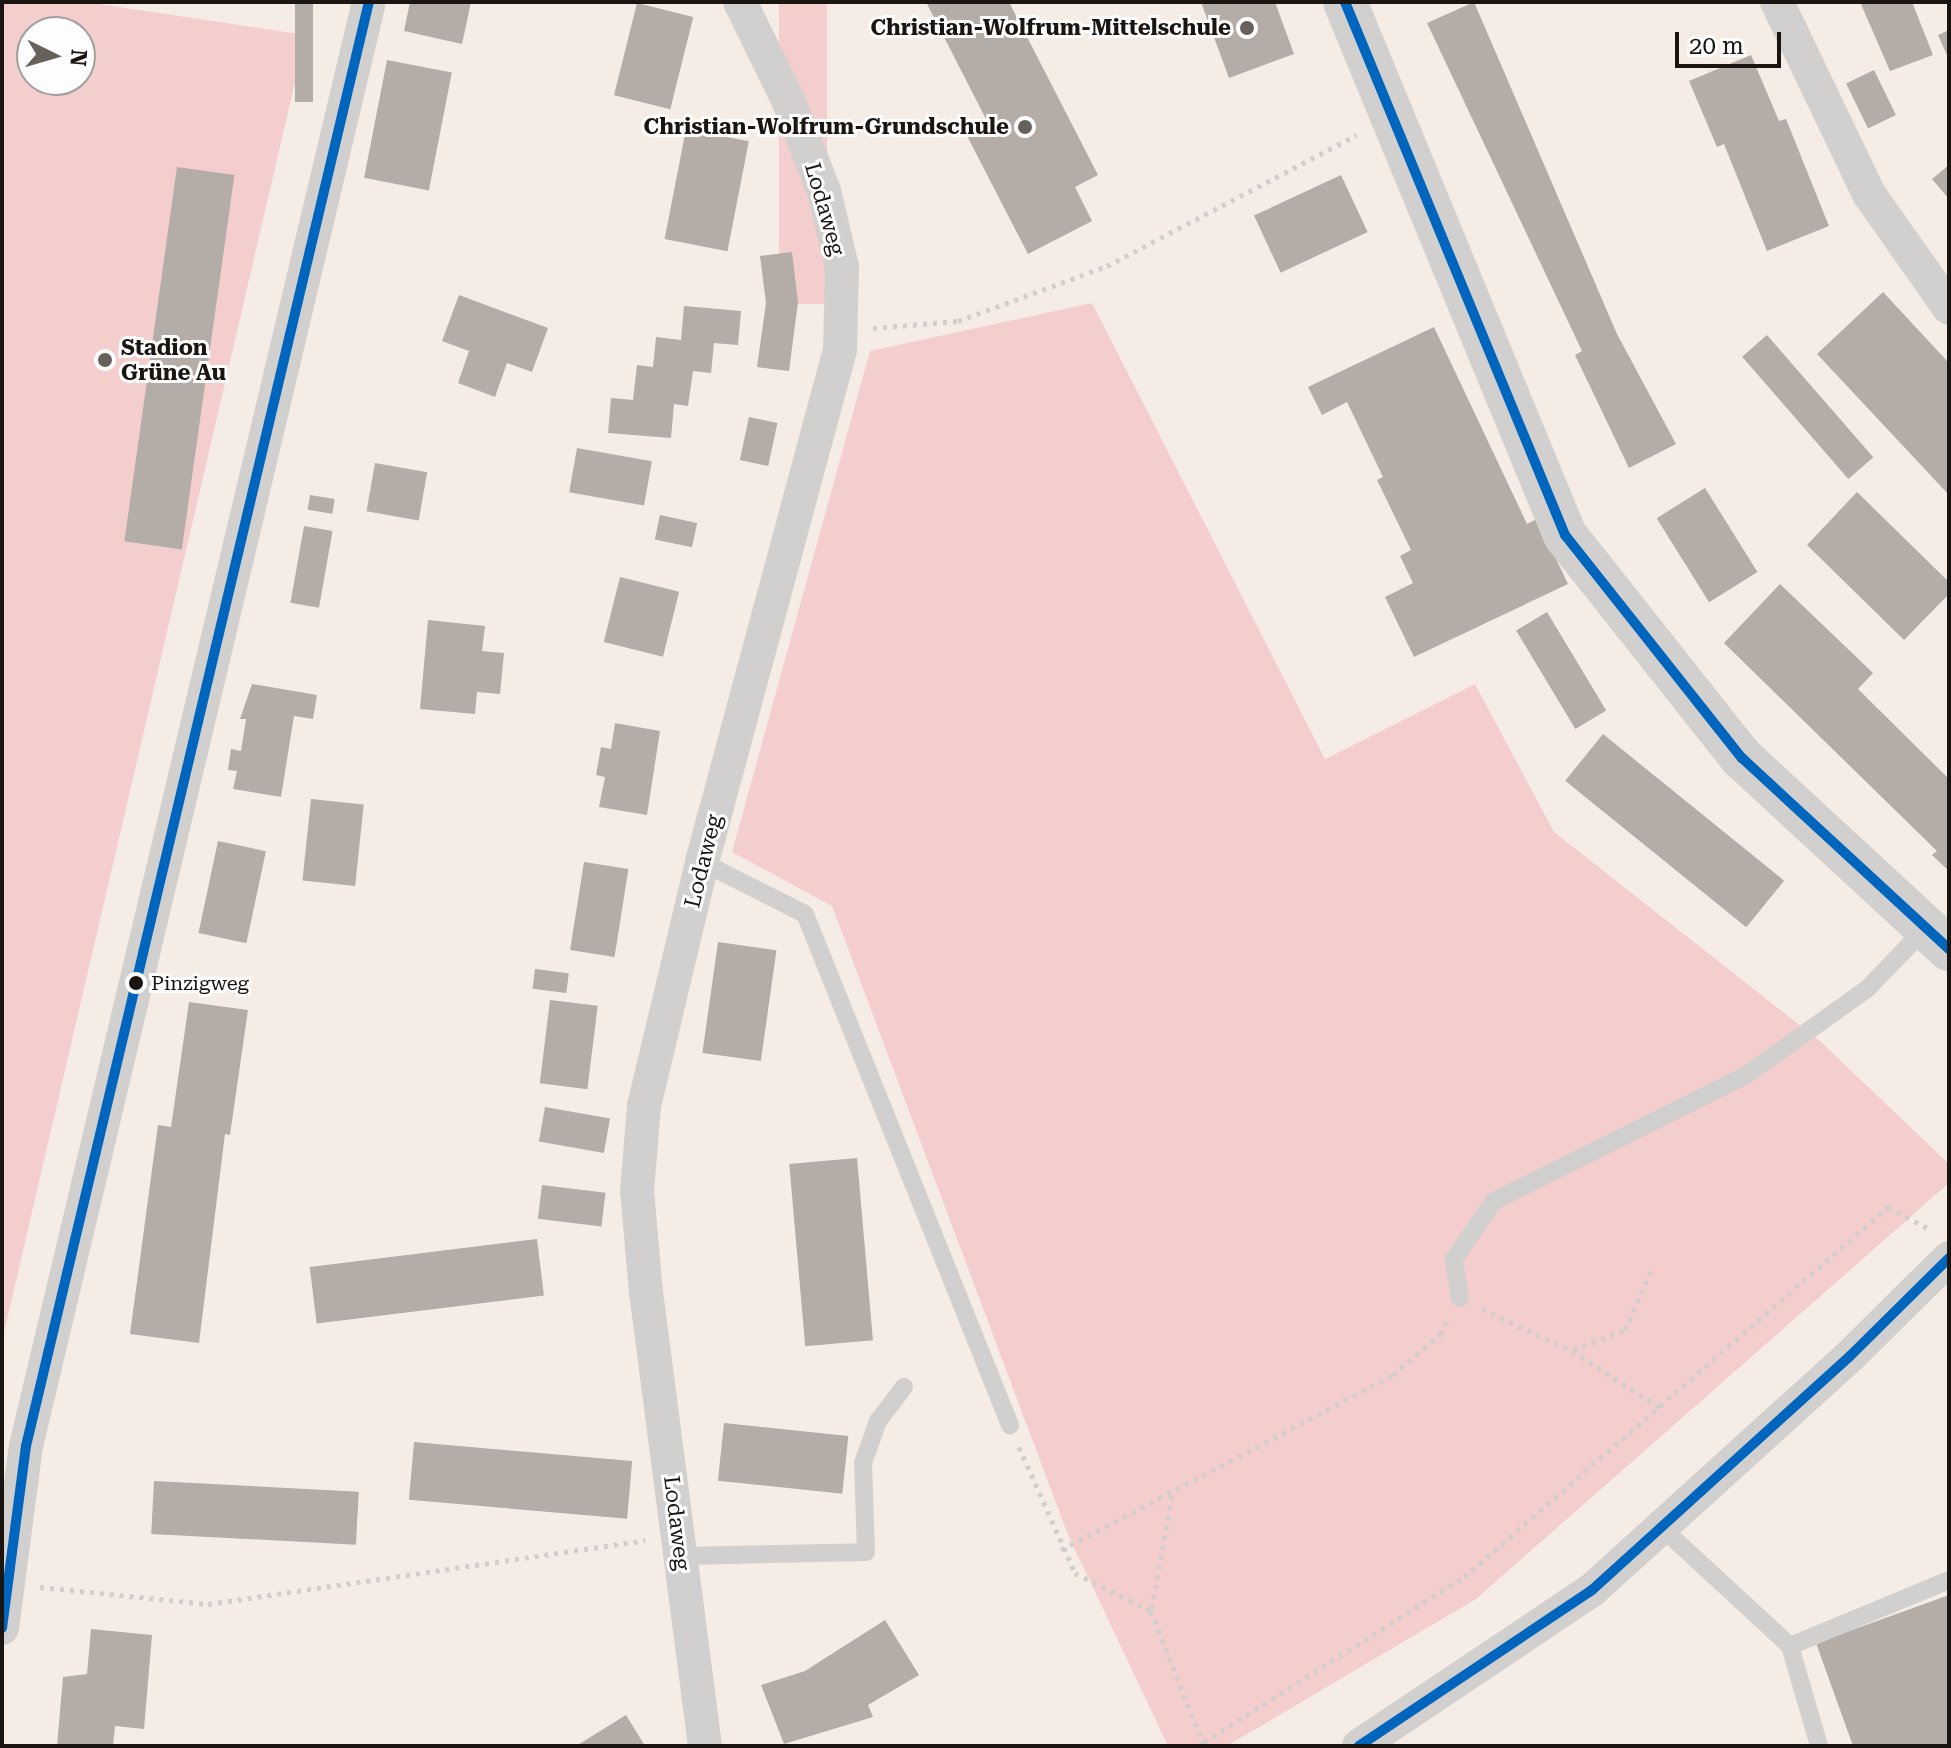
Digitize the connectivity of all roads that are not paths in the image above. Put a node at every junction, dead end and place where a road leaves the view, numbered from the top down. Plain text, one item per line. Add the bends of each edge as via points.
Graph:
1 (369, 2) edge
2 (740, 2) edge
3 (1345, 2) edge
4 (1777, 2) edge
5 (1949, 308) edge
6 (702, 862) junction
7 (1937, 939) edge
8 (1943, 1245) edge
9 (1460, 1298) road end
10 (904, 1387) dead end
11 (1010, 1425) road end
12 (1661, 1527) junction
13 (680, 1546) junction
14 (1949, 1580) edge
15 (2, 1628) edge
16 (1790, 1646) junction
17 (705, 1746) edge
18 (1359, 1746) edge
19 (1819, 1746) edge

1 - 15 street via 26,1446
2 - 6 street, Lodaweg via 789,102 824,191 842,267 840,350
3 - 7 street via 1565,535 1742,758
4 - 5 street via 1869,194
6 - 11 lane via 805,914
6 - 13 street, Lodaweg via 644,1106 637,1191
7 - 9 lane via 1745,1076 1494,1201 1454,1259
8 - 12 street via 1850,1356
10 - 13 lane via 878,1421 863,1463 866,1552
12 - 16 lane
12 - 18 street via 1592,1590
13 - 17 street, Lodaweg
14 - 16 lane
16 - 19 lane

